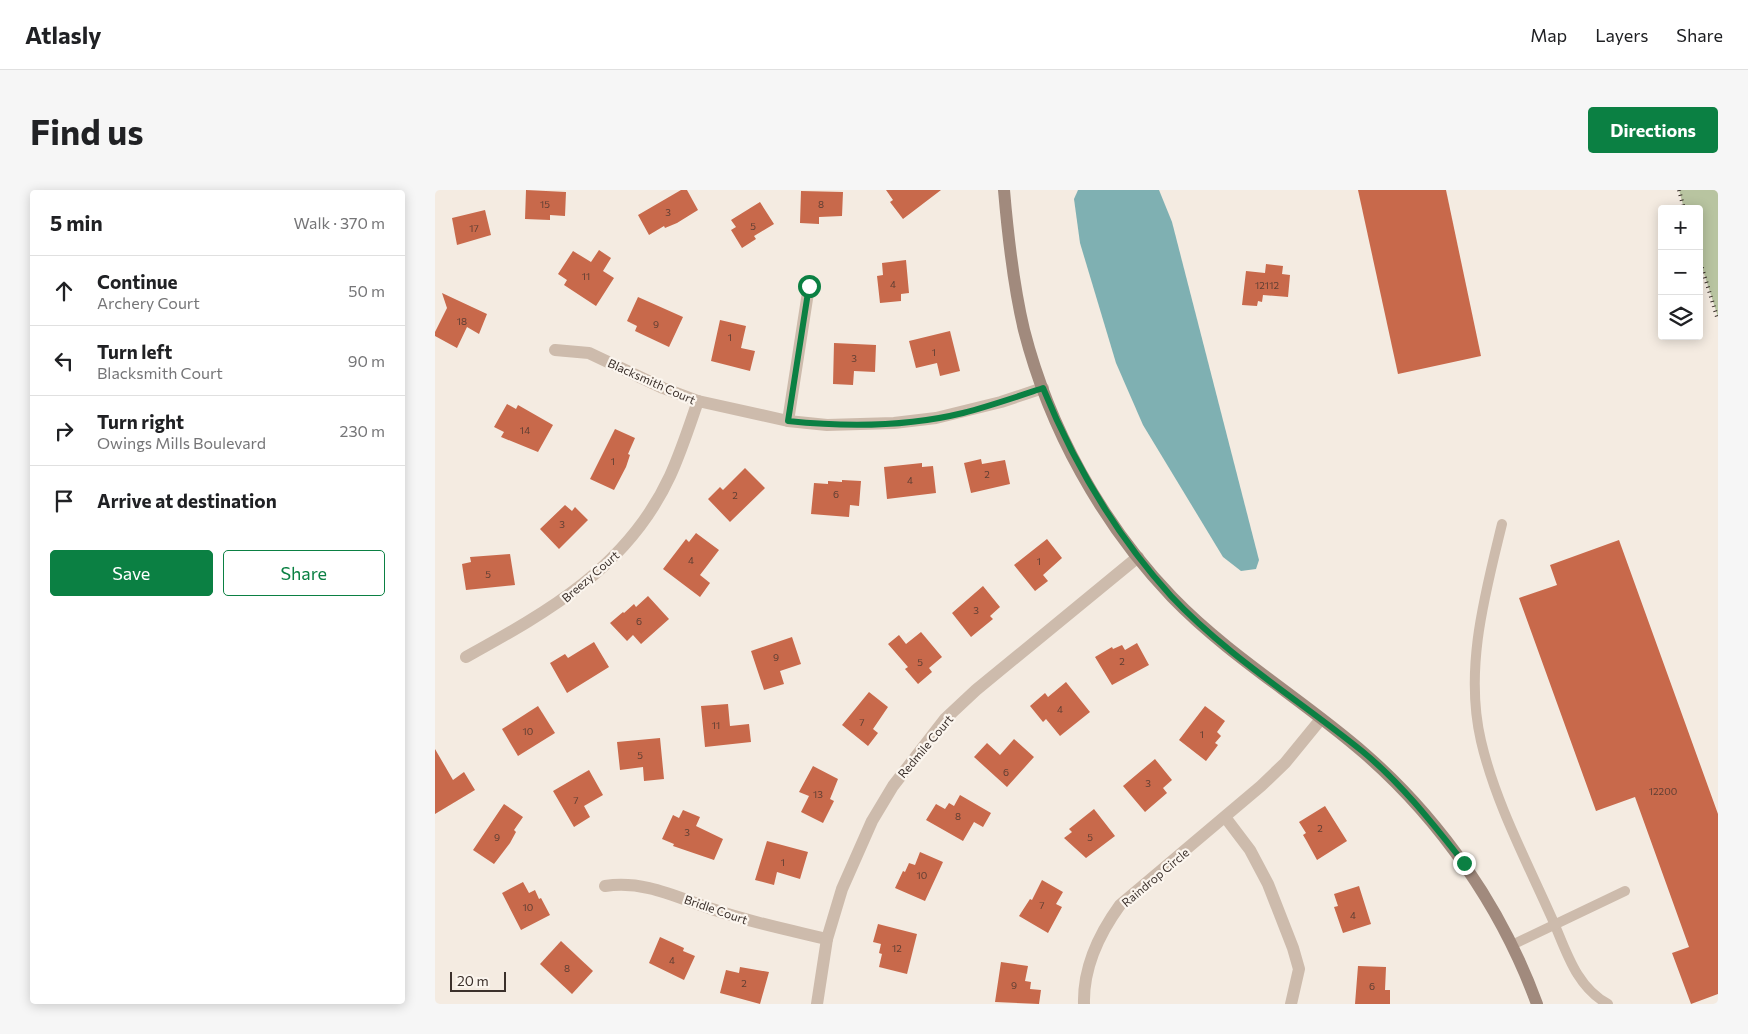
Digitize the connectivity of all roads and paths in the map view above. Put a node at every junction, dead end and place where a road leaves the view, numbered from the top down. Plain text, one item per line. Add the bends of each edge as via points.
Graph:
1 (1004, 190) edge
2 (809, 286) dead end
3 (555, 350) dead end
4 (1043, 388) junction
5 (698, 401) junction
6 (788, 421) junction
7 (1502, 524) dead end
8 (1138, 558) junction
9 (466, 657) dead end
10 (1321, 720) junction
11 (1225, 817) junction
12 (605, 886) dead end
13 (1625, 890) dead end
14 (1555, 924) junction
15 (827, 939) junction
16 (1512, 945) junction
17 (817, 1004) edge
18 (1085, 1004) edge
19 (1291, 1004) edge
20 (1537, 1004) edge
21 (1608, 1004) edge

1 - 4 main road via 1024,330
2 - 6 street
3 - 5 street, Blacksmith Court via 589,353
4 - 6 street, Blacksmith Court via 936,418 860,425
4 - 8 main road via 1063,437 1087,482
5 - 6 street, Blacksmith Court
5 - 9 street, Breezy Court via 670,477 649,513 619,552 567,598
7 - 14 lane via 1482,608 1476,655 1475,691 1481,740 1521,850
8 - 10 main road via 1212,633
8 - 15 street, Redmile Court via 945,719 893,786 872,821 842,889
10 - 11 street, Raindrop Circle via 1285,763
10 - 16 main road via 1363,752 1434,825 1464,863
11 - 18 street, Raindrop Circle via 1120,905 1105,926 1091,959
11 - 19 street via 1250,850 1268,884 1293,948 1299,969
12 - 15 street, Bridle Court via 623,883 667,892 712,910
13 - 14 lane
14 - 16 lane
14 - 21 lane via 1572,966 1584,985
15 - 17 street, Redmile Court
16 - 20 main road

